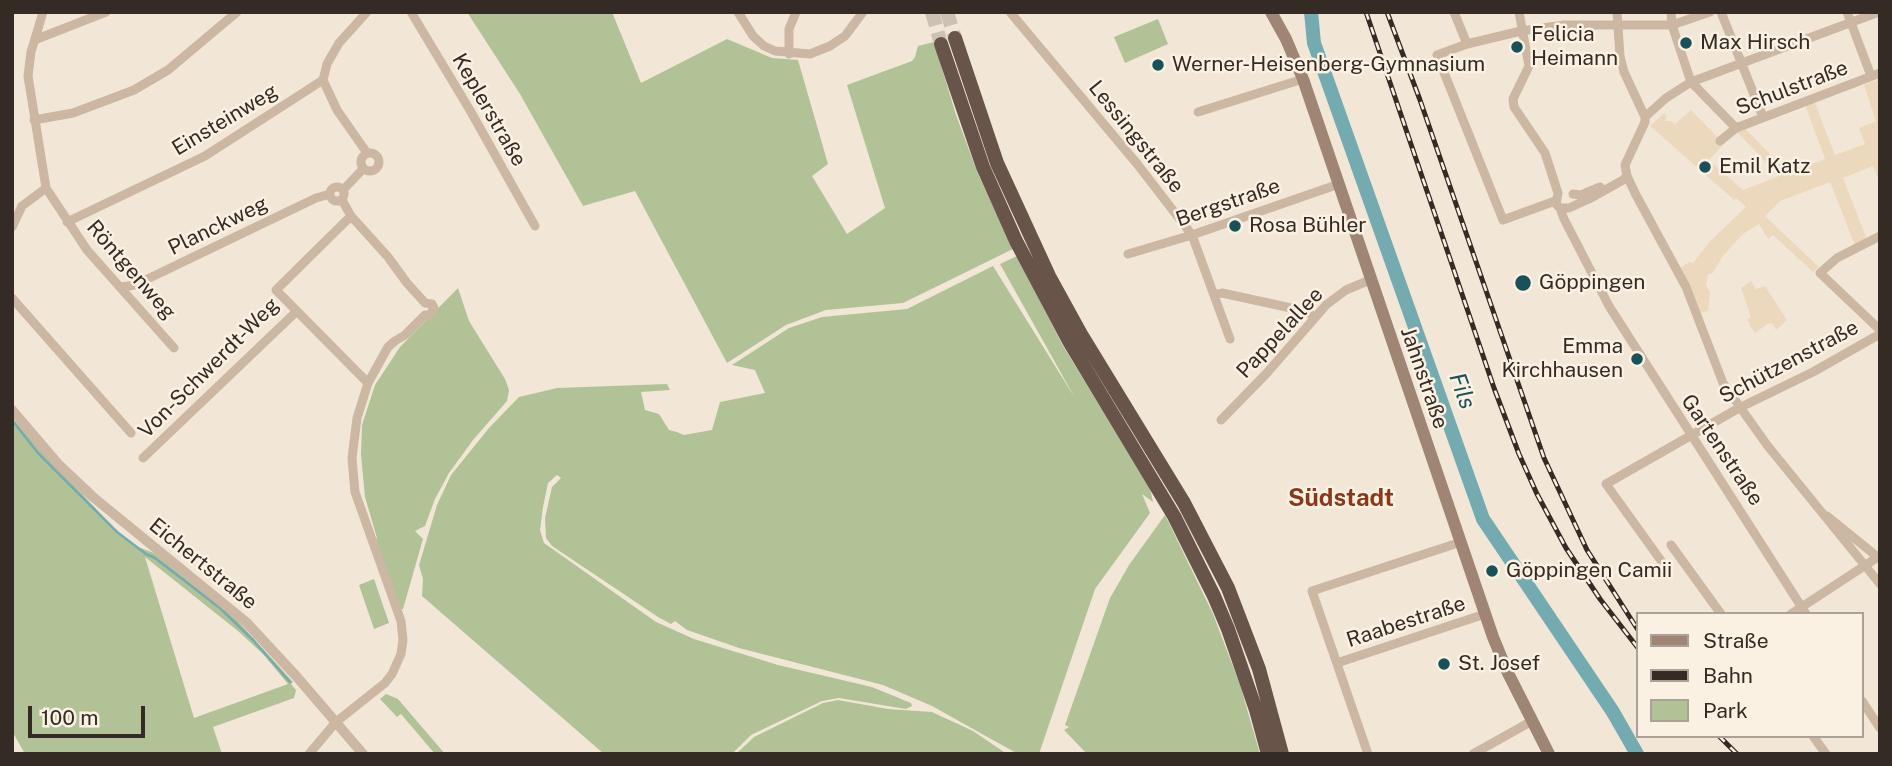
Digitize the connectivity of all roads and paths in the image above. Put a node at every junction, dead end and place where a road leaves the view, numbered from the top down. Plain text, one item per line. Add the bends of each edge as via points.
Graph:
1 (43, 12) edge
2 (106, 12) edge
3 (237, 12) edge
4 (367, 12) edge
5 (411, 12) edge
6 (738, 12) edge
7 (796, 12) edge
8 (863, 12) edge
9 (1010, 12) edge
10 (1271, 12) edge
11 (1454, 12) edge
12 (1518, 12) edge
13 (1616, 12) edge
14 (1671, 12) edge
15 (1710, 12) edge
16 (1721, 12) edge
17 (1847, 12) edge
18 (1879, 12) edge
19 (1851, 22) junction
20 (1617, 24) junction
21 (1672, 25) junction
22 (1521, 31) junction
23 (37, 38) junction
24 (955, 38) tunnel mouth
25 (941, 44) tunnel mouth
26 (1466, 44) junction
27 (789, 54) junction
28 (1741, 64) junction
29 (1875, 74) edge
30 (1303, 79) junction
31 (323, 80) junction
32 (1691, 82) junction
33 (1198, 112) dead end
34 (1645, 117) junction
35 (1763, 117) junction
36 (34, 120) junction
37 (1736, 128) junction
38 (1720, 141) dead end
39 (368, 153) junction
40 (363, 169) junction
41 (1627, 176) junction
42 (1339, 184) junction
43 (46, 188) junction
44 (342, 195) junction
45 (1573, 200) junction
46 (1558, 201) junction
47 (351, 216) junction
48 (68, 222) junction
49 (535, 226) dead end
50 (12, 228) edge
51 (1192, 235) junction
52 (1880, 236) edge
53 (1128, 254) dead end
54 (1370, 280) junction
55 (121, 287) junction
56 (1214, 295) junction
57 (12, 298) edge
58 (297, 311) junction
59 (1315, 317) junction
60 (1880, 332) edge
61 (1230, 339) dead end
62 (174, 348) dead end
63 (368, 383) junction
64 (1739, 408) junction
65 (12, 410) edge
66 (1221, 420) dead end
67 (131, 433) dead end
68 (1691, 436) junction
69 (143, 458) dead end
70 (1822, 512) junction
71 (1461, 542) junction
72 (1671, 545) dead end
73 (1879, 558) edge
74 (1662, 562) dead end
75 (1867, 566) junction
76 (1880, 584) edge
77 (1804, 610) edge
78 (1720, 612) edge
79 (1485, 614) junction
80 (1337, 663) junction
81 (1864, 704) edge
82 (1532, 721) junction
83 (336, 722) junction
84 (1880, 727) edge
85 (1814, 738) edge
86 (309, 754) edge
87 (363, 754) edge
88 (1268, 754) edge
89 (1282, 754) edge
90 (1368, 754) edge
91 (1473, 754) edge
92 (1549, 754) edge
93 (1826, 754) edge

1 - 23 street, Röntgenweg
2 - 23 street
3 - 36 street via 168,69 134,90 73,113
4 - 31 street via 339,43
5 - 49 street, Keplerstraße
6 - 27 street via 758,41
7 - 27 street via 789,29
8 - 27 street via 845,36 830,46 810,54
9 - 51 street, Lessingstraße
10 - 30 main road, Jahnstraße
11 - 26 street
12 - 22 street
13 - 20 street
14 - 21 street
15 - 21 street
16 - 28 street
17 - 19 street
18 - 19 street
19 - 28 street
19 - 29 street
20 - 21 street
20 - 22 street
20 - 34 street via 1624,72
21 - 32 street
22 - 26 street
22 - 46 street, Gartenstraße via 1529,66 1513,99 1514,107 1545,153
23 - 36 street, Röntgenweg via 28,76
24 - 89 highway via 997,163 1029,236 1222,576 1247,633
25 - 88 highway via 983,167 1016,242 1070,343 1174,516 1228,629
26 - 46 street via 1437,55 1503,220
28 - 32 street
28 - 35 street
29 - 35 street, Schulstraße
30 - 33 street
30 - 42 main road, Jahnstraße
31 - 39 street via 337,110
31 - 48 street, Einsteinweg via 205,156
32 - 34 street
32 - 37 street
34 - 41 street via 1625,165
35 - 37 street, Schulstraße
36 - 43 street, Röntgenweg
37 - 38 street, Schulstraße
39 - 40 street via 361,160
39 - 40 street via 376,154 379,165 373,171
40 - 44 street
41 - 45 street
41 - 64 street via 1681,277 1723,383
42 - 51 street, Bergstraße
42 - 54 main road, Jahnstraße
43 - 48 street, Röntgenweg
43 - 50 street via 22,205
44 - 47 street
44 - 55 street, Planckweg via 335,187 330,194 201,255
45 - 46 street via 1569,208
45 - 46 street via 1565,190
46 - 68 street, Gartenstraße via 1609,306
47 - 58 street, Von-Schwerdt-Weg via 275,290
47 - 63 street via 434,308 388,347
48 - 55 street, Röntgenweg
51 - 53 street, Bergstraße
51 - 56 street, Lessingstraße
52 - 60 street via 1837,258 1820,273
54 - 59 street, Pappelallee via 1346,290
54 - 71 main road, Jahnstraße
55 - 62 street, Röntgenweg
56 - 59 street via 1305,311
56 - 61 street, Lessingstraße
57 - 67 street
58 - 63 street
58 - 69 street, Von-Schwerdt-Weg
59 - 66 street, Pappelallee
60 - 64 street, Schützenstraße via 1832,362
63 - 83 street via 355,431 355,492 401,621 403,640 392,674
64 - 68 street, Schützenstraße
64 - 70 street
65 - 83 street, Eichertstraße via 93,497 246,622
68 - 74 street, Schützenstraße via 1606,484
68 - 77 street, Gartenstraße
70 - 73 street
70 - 75 street
71 - 79 main road, Jahnstraße
71 - 80 street via 1312,591
72 - 78 street
73 - 75 street
75 - 76 street
75 - 77 street
79 - 80 street, Raabestraße
79 - 82 main road, Jahnstraße
80 - 90 street
81 - 84 street
82 - 91 street
82 - 92 main road, Jahnstraße
83 - 86 street
83 - 87 street, Eichertstraße
85 - 93 street

